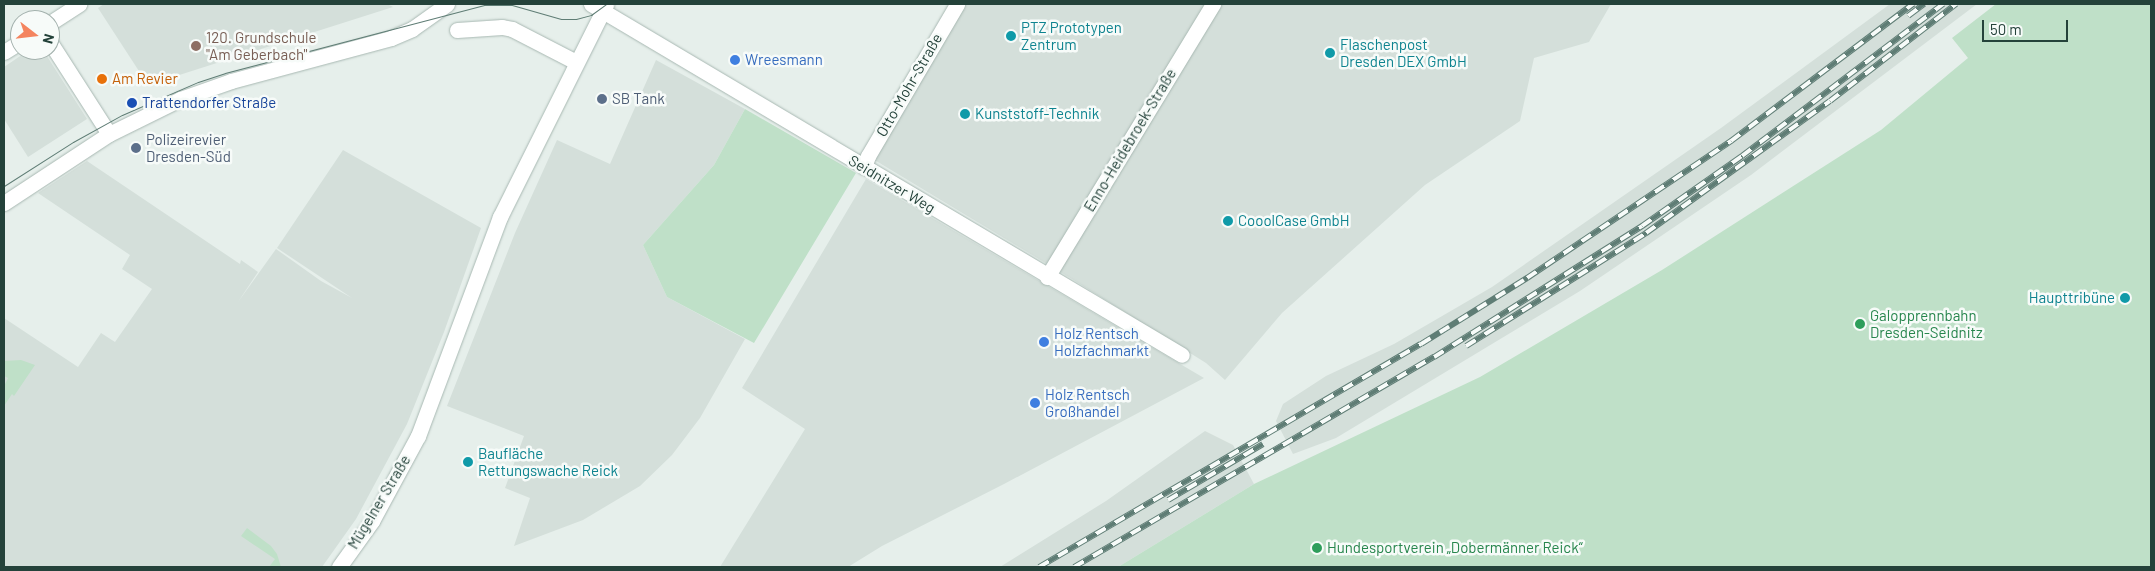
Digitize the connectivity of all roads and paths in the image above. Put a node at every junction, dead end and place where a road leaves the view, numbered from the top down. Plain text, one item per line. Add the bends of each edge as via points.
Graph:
1 (79, 4) edge
2 (433, 4) edge
3 (447, 4) edge
4 (957, 4) edge
5 (1213, 4) edge
6 (600, 6) edge
7 (60, 16) edge
8 (457, 30) dead end
9 (402, 33) junction
10 (60, 58) edge
11 (576, 62) junction
12 (109, 134) junction
13 (864, 167) junction
14 (4, 202) edge
15 (1047, 276) junction
16 (1182, 355) dead end
17 (339, 567) edge

1 - 7 street
2 - 9 street
3 - 9 street
4 - 13 street, Otto-Mohr-Straße
5 - 15 street, Enno-Heidebroek-Straße
6 - 11 street, Mügelner Straße
6 - 13 street, Seidnitzer Weg
8 - 11 street via 512,29
9 - 12 street via 231,81 180,99
10 - 12 street
11 - 17 street, Mügelner Straße via 500,218 418,436 377,512
12 - 14 street
13 - 15 street, Seidnitzer Weg
15 - 16 street, Seidnitzer Weg

